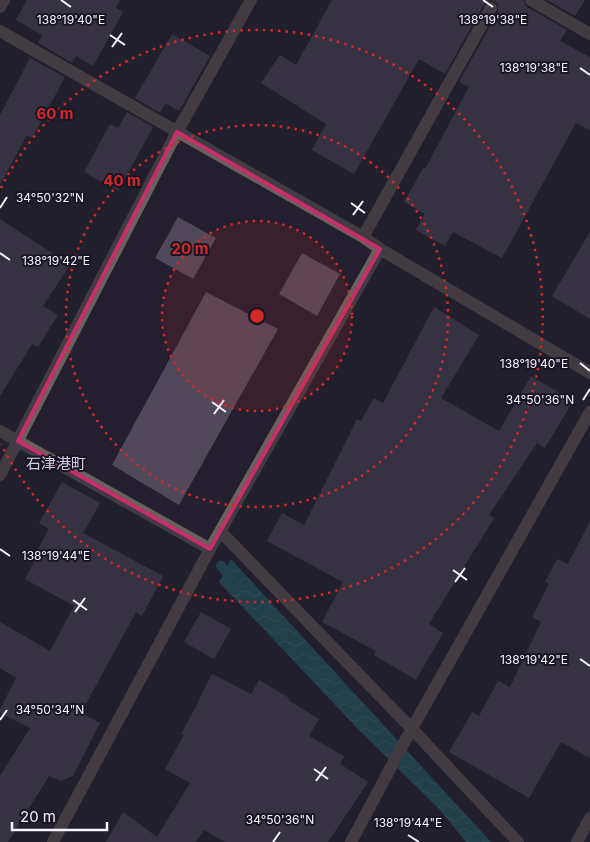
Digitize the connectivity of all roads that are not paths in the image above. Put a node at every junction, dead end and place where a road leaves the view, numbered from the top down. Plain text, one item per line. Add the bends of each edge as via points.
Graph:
1 (4, 0) edge
2 (251, 0) edge
3 (531, 0) edge
4 (0, 7) edge
5 (491, 8) dead end
6 (0, 31) edge
7 (590, 34) edge
8 (177, 132) junction
9 (363, 237) junction
10 (380, 249) junction
11 (590, 373) edge
12 (590, 412) edge
13 (0, 431) edge
14 (18, 441) junction
15 (0, 475) edge
16 (220, 530) junction
17 (210, 548) junction
18 (409, 734) junction
19 (590, 818) edge
20 (52, 842) edge
21 (351, 842) edge
22 (518, 842) edge
23 (577, 842) edge

1 - 4 street
2 - 8 street
3 - 7 street
5 - 9 street
6 - 8 street
8 - 9 street
8 - 14 street
9 - 10 street
10 - 11 street
10 - 16 street
12 - 18 street
13 - 14 street
14 - 15 street
14 - 17 street
16 - 17 street
16 - 18 street
17 - 20 street
18 - 21 street
18 - 22 street
19 - 23 street

